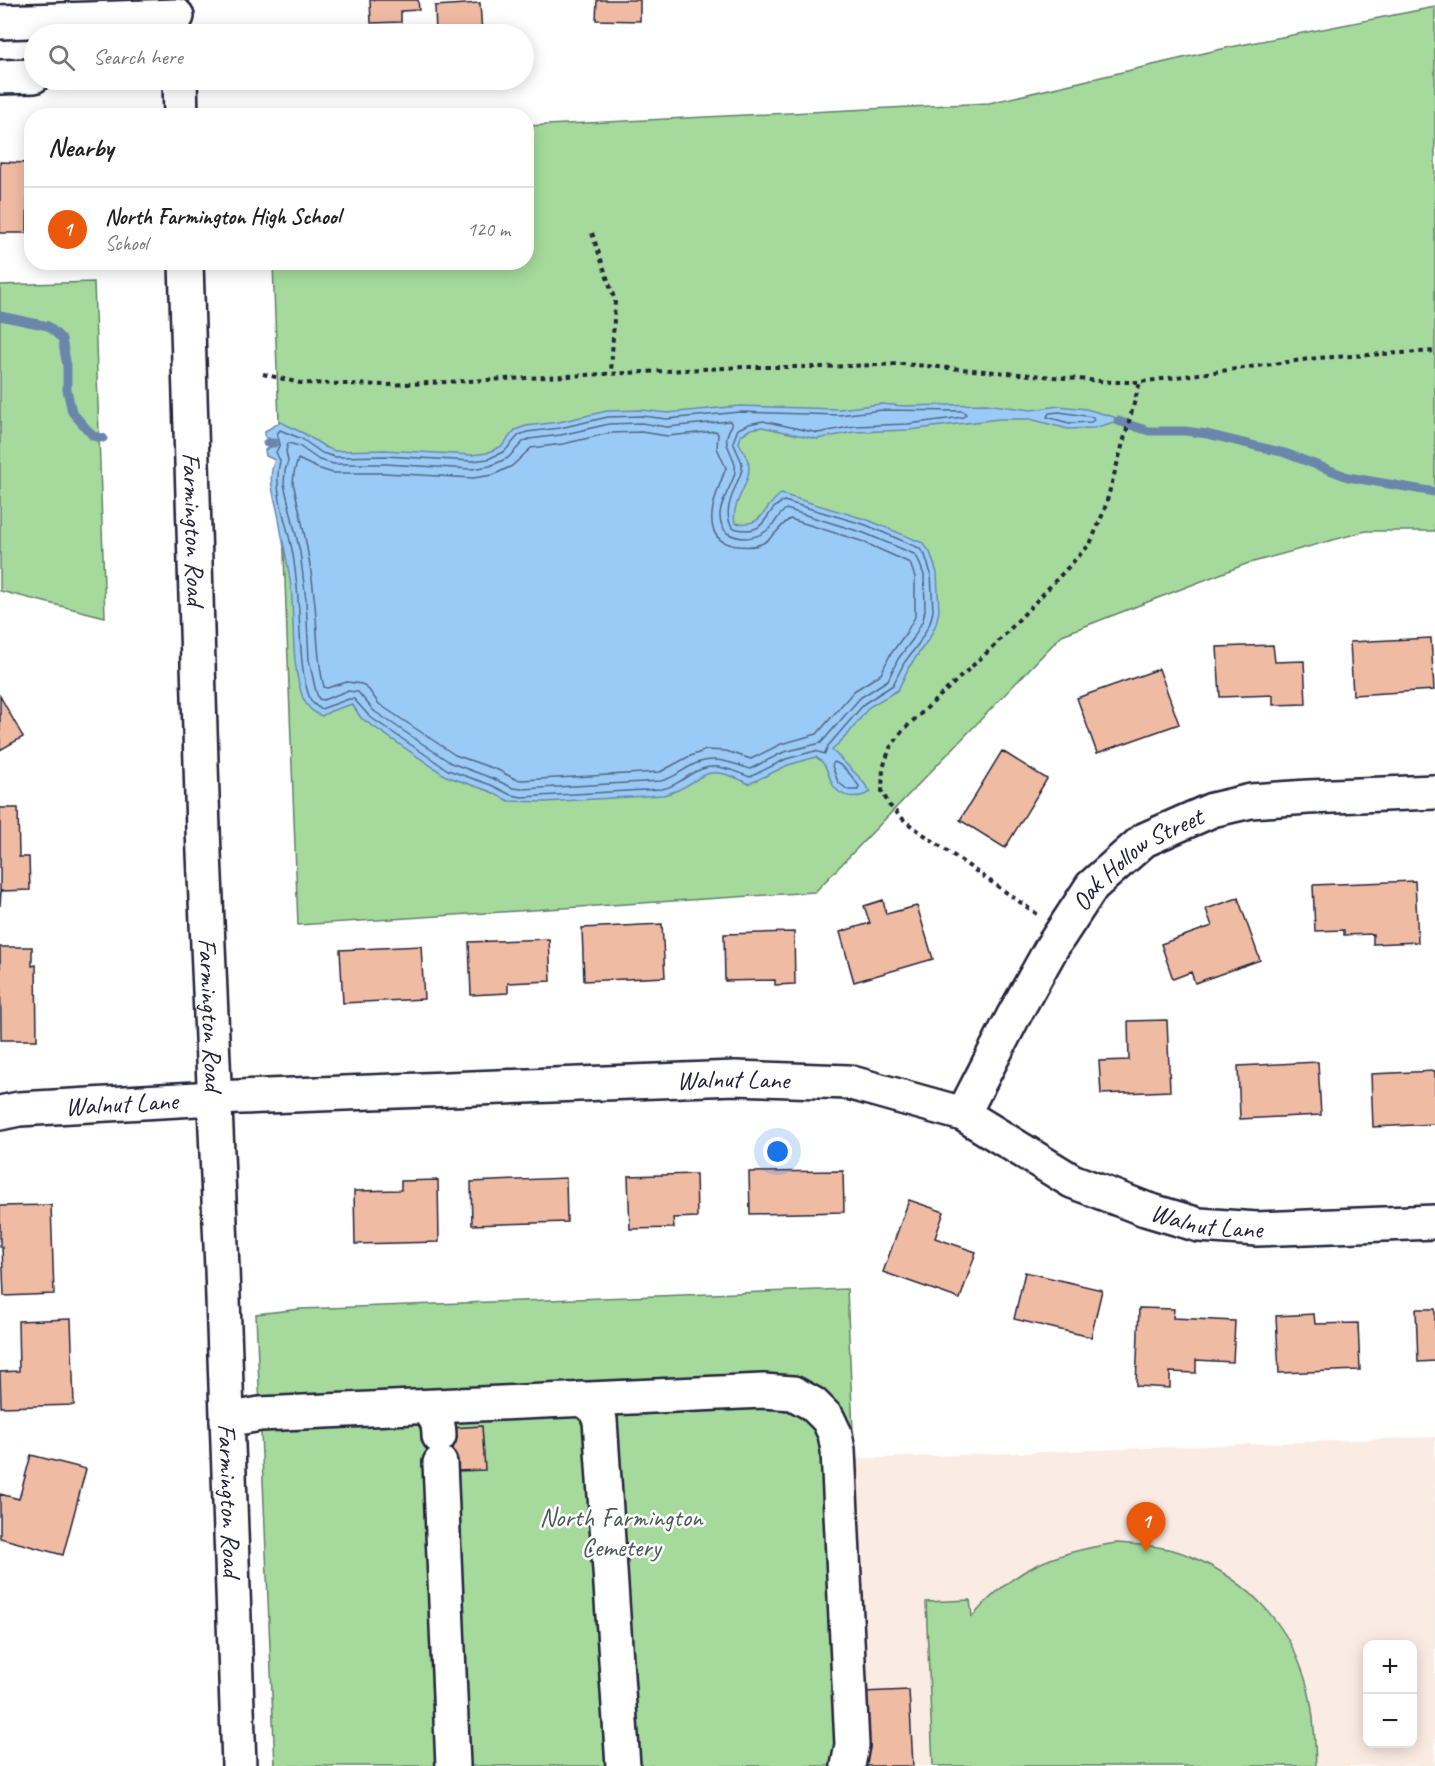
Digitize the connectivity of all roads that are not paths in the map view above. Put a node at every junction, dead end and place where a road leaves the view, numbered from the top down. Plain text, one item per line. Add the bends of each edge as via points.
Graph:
1 (177, 17) edge
2 (0, 22) edge
3 (24, 76) edge
4 (0, 77) edge
5 (180, 90) edge
6 (181, 108) edge
7 (186, 270) edge
8 (1435, 792) edge
9 (214, 1098) junction
10 (0, 1113) edge
11 (963, 1114) junction
12 (1435, 1222) edge
13 (582, 1399) junction
14 (425, 1407) junction
15 (227, 1420) junction
16 (238, 1766) edge
17 (453, 1766) edge
18 (623, 1766) edge
19 (848, 1766) edge

1 - 2 street
3 - 4 street
5 - 6 street
7 - 9 street, Farmington Road
8 - 11 street, Oak Hollow Street via 1251,801 1212,810 1144,840 1092,886 1013,1017
9 - 10 street, Walnut Lane
9 - 11 street, Walnut Lane via 735,1078 848,1082
9 - 15 street, Farmington Road
11 - 12 street, Walnut Lane via 1072,1181 1199,1225 1257,1229
13 - 14 street
13 - 18 street via 594,1407 600,1420
13 - 19 street via 793,1392 828,1419 838,1450 852,1745
14 - 15 street via 260,1414
14 - 17 street via 438,1421
15 - 16 street, Farmington Road

